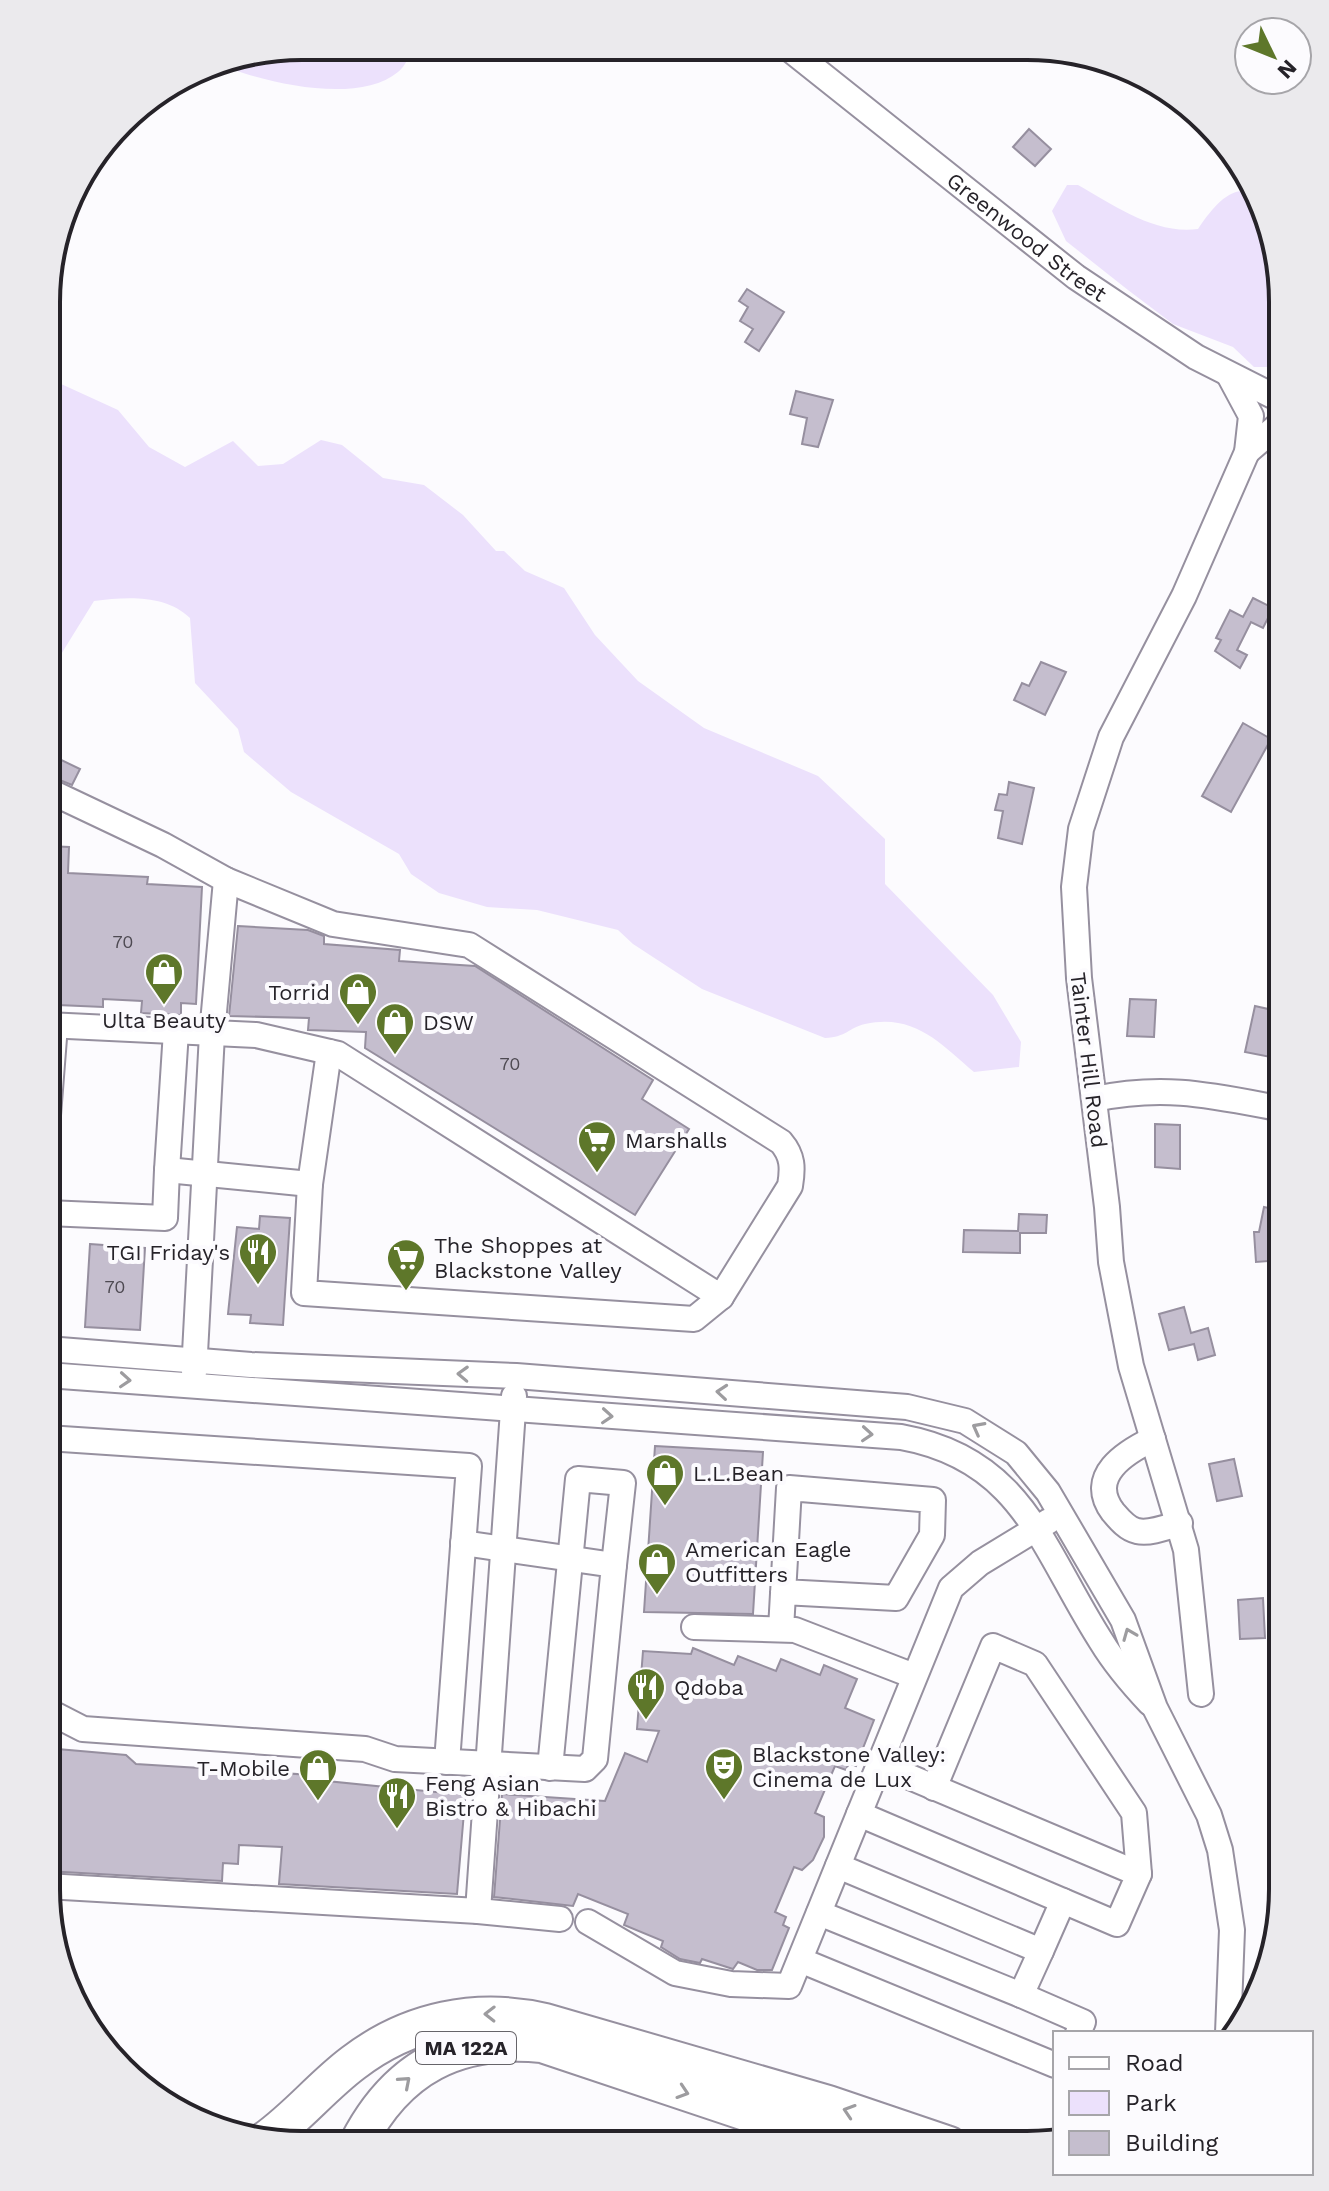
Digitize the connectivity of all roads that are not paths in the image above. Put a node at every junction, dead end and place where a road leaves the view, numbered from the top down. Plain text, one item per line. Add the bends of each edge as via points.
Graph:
1 (803, 60) edge
2 (1229, 375) junction
3 (1269, 394) edge
4 (1269, 433) edge
5 (1247, 452) junction
6 (60, 796) edge
7 (226, 880) junction
8 (60, 1025) edge
9 (176, 1031) junction
10 (212, 1034) junction
11 (329, 1052) junction
12 (1095, 1099) junction
13 (1268, 1106) edge
14 (167, 1170) junction
15 (204, 1172) junction
16 (310, 1184) junction
17 (60, 1214) edge
18 (721, 1297) junction
19 (60, 1350) edge
20 (194, 1358) junction
21 (60, 1376) edge
22 (516, 1376) junction
23 (193, 1384) junction
24 (513, 1409) junction
25 (561, 1413) junction
26 (60, 1439) edge
27 (1153, 1439) junction
28 (512, 1454) junction
29 (1061, 1513) junction
30 (1180, 1523) junction
31 (1036, 1529) junction
32 (463, 1543) junction
33 (502, 1549) junction
34 (570, 1559) junction
35 (614, 1565) junction
36 (783, 1592) junction
37 (694, 1627) dead end
38 (781, 1629) junction
39 (914, 1676) junction
40 (1201, 1694) dead end
41 (1155, 1708) junction
42 (60, 1719) edge
43 (447, 1762) junction
44 (879, 1764) junction
45 (488, 1765) junction
46 (550, 1768) junction
47 (934, 1788) junction
48 (859, 1814) junction
49 (838, 1866) junction
50 (1139, 1874) junction
51 (60, 1887) edge
52 (1063, 1901) junction
53 (478, 1911) junction
54 (819, 1913) junction
55 (560, 1919) dead end
56 (588, 1922) dead end
57 (1041, 1951) junction
58 (800, 1960) junction
59 (1021, 1995) junction
60 (1228, 2023) edge
61 (1079, 2031) edge
62 (1053, 2064) edge
63 (277, 2129) edge
64 (364, 2131) edge
65 (802, 2131) edge
66 (908, 2131) edge

1 - 2 street, Greenwood Street via 1076,277
2 - 3 street, Greenwood Street
2 - 5 street, Tainter Hill Road via 1251,416
4 - 5 street, Tainter Hill Road
5 - 12 street, Tainter Hill Road via 1184,596 1111,737 1081,829 1075,931
6 - 7 street
7 - 10 street
7 - 18 street via 333,924 469,945 781,1142 793,1166 790,1186
8 - 9 street
9 - 10 street
9 - 14 street
10 - 11 street via 256,1035
10 - 15 street
11 - 16 street
11 - 18 street
12 - 13 street via 1186,1091
12 - 27 street, Tainter Hill Road via 1111,1262 1131,1366
14 - 15 street
14 - 17 street via 165,1218
15 - 16 street
15 - 20 street
16 - 18 street via 304,1293 694,1319
19 - 20 street
22 -> 20 street
20 - 23 street
21 -> 23 street
22 - 24 street
29 -> 22 street via 1016,1453 965,1421 936,1412
23 - 24 street
24 - 25 street
24 - 28 street
25 - 28 street via 537,1427
25 -> 31 street via 929,1442 996,1479
26 - 32 street via 469,1466
27 - 30 street, Tainter Hill Road
27 - 30 street via 1125,1452 1111,1467 1105,1484 1108,1505 1137,1531
28 - 33 street
29 - 31 street
41 -> 29 street via 1123,1620
30 - 40 street, Tainter Hill Road
31 - 39 street via 980,1563 951,1588
31 - 41 street via 1101,1643
32 - 33 street
32 - 43 street
33 - 34 street
33 - 45 street
34 - 35 street
34 - 35 street via 578,1479 623,1483
34 - 46 street
35 - 46 street via 595,1759 585,1769
36 - 36 street via 789,1488 933,1500 932,1535 896,1598
36 - 38 street
37 - 38 street
38 - 39 street via 811,1634
39 - 44 street
41 - 60 street via 1209,1815 1220,1850 1232,1930
42 - 43 street via 83,1729 368,1749 395,1759
43 - 45 street
44 - 47 street
44 - 48 street
45 - 46 street
45 - 53 street
47 - 50 street
47 - 50 street via 993,1646 1035,1664 1134,1813
48 - 49 street
48 - 52 street
49 - 54 street
49 - 57 street
50 - 52 street via 1117,1924
51 - 53 street
52 - 57 street
53 - 55 street
54 - 58 street
54 - 59 street
56 - 58 street via 675,1973 701,1979 789,1986
57 - 59 street
58 - 62 street
59 - 61 street via 1083,2022
66 -> 63 highway via 510,2014 433,2023 387,2040 351,2064
64 -> 65 highway, MA 122A via 374,2112 424,2066 480,2044 509,2041 552,2047

